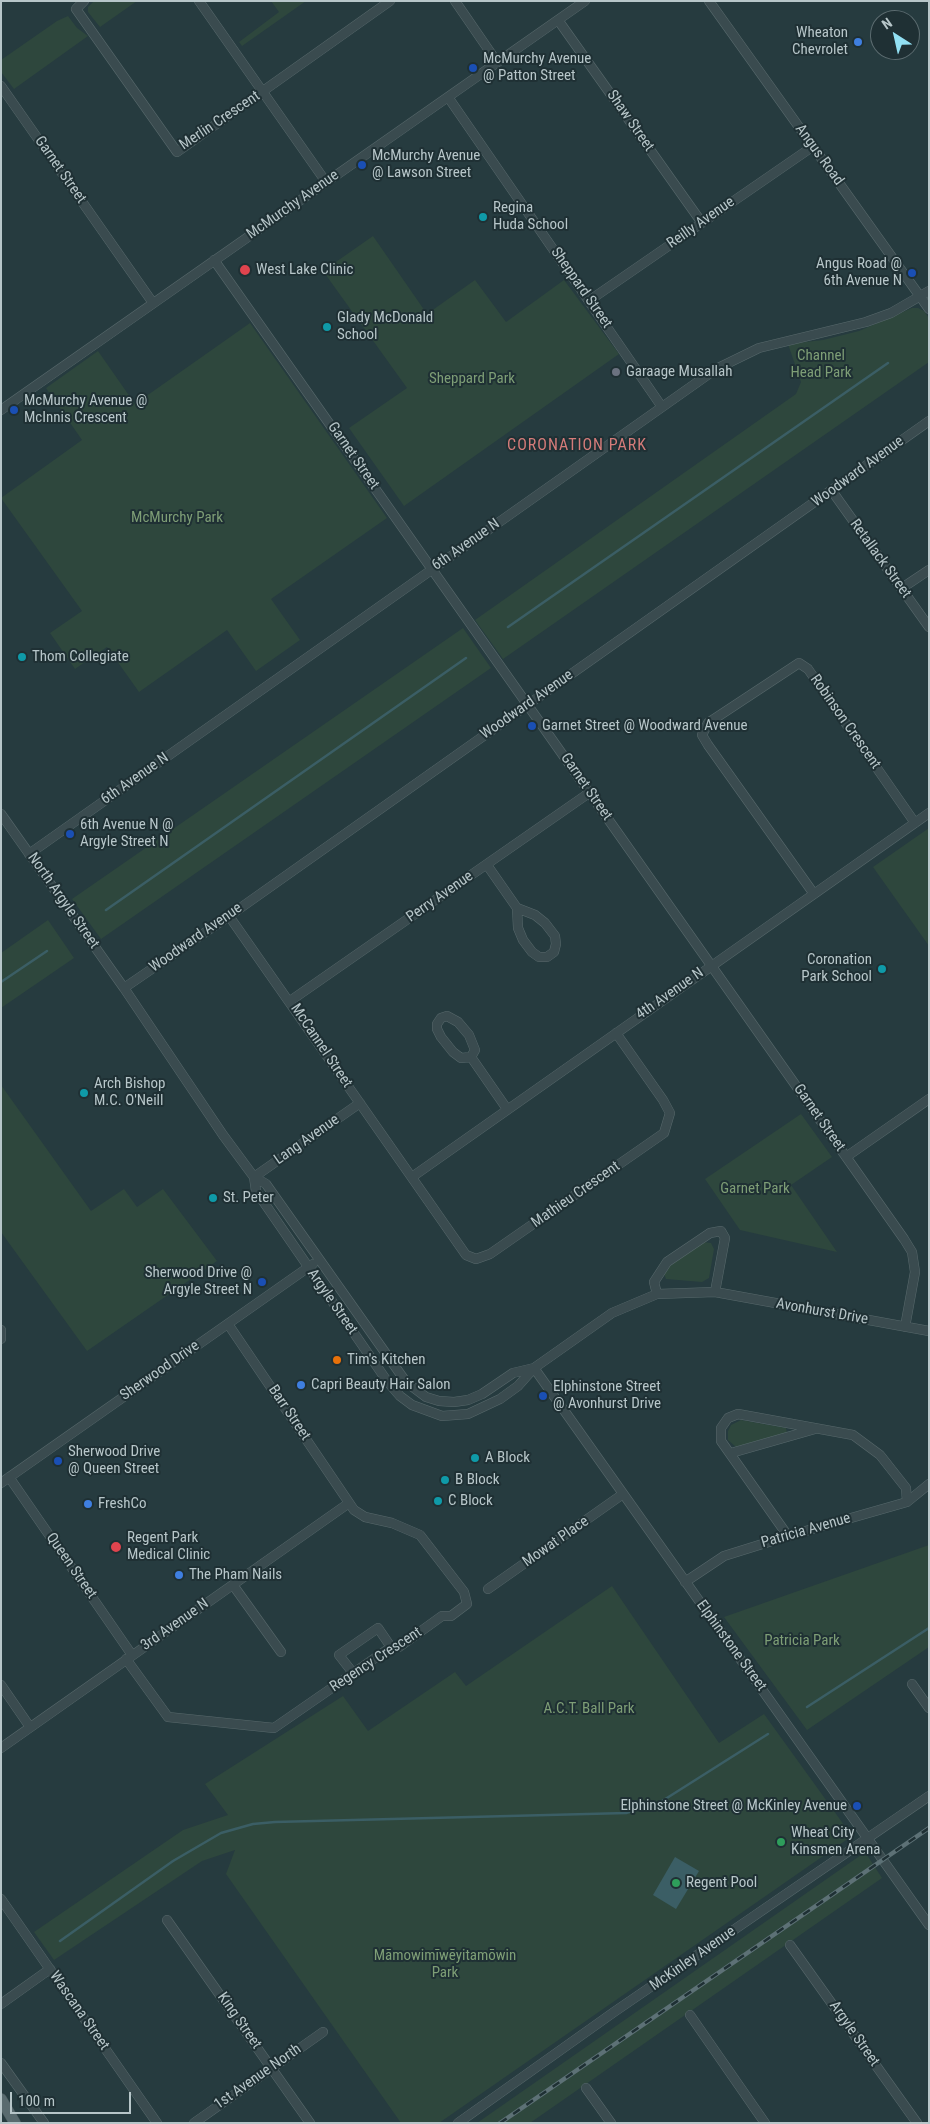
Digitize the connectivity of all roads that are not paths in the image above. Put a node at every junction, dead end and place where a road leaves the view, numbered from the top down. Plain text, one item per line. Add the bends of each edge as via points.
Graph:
1 (84, 1) edge
2 (199, 1) edge
3 (390, 1) edge
4 (455, 1) edge
5 (585, 1) edge
6 (709, 1) edge
7 (558, 20) junction
8 (497, 62) junction
9 (1, 86) edge
10 (263, 92) junction
11 (448, 97) junction
12 (812, 147) junction
13 (326, 182) junction
14 (702, 223) junction
15 (214, 260) junction
16 (929, 290) edge
17 (920, 297) junction
18 (590, 300) junction
19 (153, 303) junction
20 (929, 309) edge
21 (662, 406) junction
22 (1, 410) edge
23 (929, 421) edge
24 (832, 491) junction
25 (432, 569) junction
26 (929, 570) edge
27 (902, 588) junction
28 (929, 626) edge
29 (528, 704) junction
30 (589, 793) junction
31 (929, 813) edge
32 (1, 814) edge
33 (915, 823) junction
34 (29, 854) junction
35 (487, 865) junction
36 (814, 894) junction
37 (517, 908) junction
38 (229, 916) junction
39 (711, 965) junction
40 (124, 988) junction
41 (290, 1001) junction
42 (616, 1033) junction
43 (471, 1057) junction
44 (929, 1099) edge
45 (360, 1103) junction
46 (507, 1109) junction
47 (846, 1157) junction
48 (254, 1177) junction
49 (412, 1177) junction
50 (319, 1260) junction
51 (308, 1268) junction
52 (714, 1292) junction
53 (657, 1294) junction
54 (228, 1324) junction
55 (905, 1327) junction
56 (1, 1330) edge
57 (929, 1331) edge
58 (1, 1339) edge
59 (534, 1368) junction
60 (439, 1401) joint
61 (428, 1412) joint
62 (818, 1428) junction
63 (731, 1453) junction
64 (9, 1477) junction
65 (1, 1483) edge
66 (929, 1484) edge
67 (623, 1494) junction
68 (907, 1502) junction
69 (349, 1503) junction
70 (788, 1536) junction
71 (685, 1582) junction
72 (233, 1585) junction
73 (488, 1589) dead end
74 (391, 1647) junction
75 (281, 1652) dead end
76 (129, 1657) junction
77 (353, 1673) junction
78 (912, 1684) dead end
79 (1, 1685) edge
80 (929, 1708) edge
81 (30, 1727) junction
82 (1, 1748) edge
83 (929, 1796) edge
84 (868, 1838) junction
85 (1, 1899) edge
86 (167, 1920) dead end
87 (929, 1925) edge
88 (790, 1945) dead end
89 (50, 1969) junction
90 (1, 2004) edge
91 (690, 2015) dead end
92 (323, 2032) dead end
93 (1, 2063) edge
94 (271, 2067) junction
95 (586, 2088) dead end
96 (1, 2099) edge
97 (14, 2123) edge
98 (44, 2123) edge
99 (157, 2123) edge
100 (194, 2123) edge
101 (310, 2123) edge
102 (458, 2123) edge
103 (611, 2123) edge
104 (765, 2123) edge
105 (916, 2123) edge

1 - 10 street, Merlin Crescent via 76,9 177,152
2 - 10 street
3 - 10 street, Merlin Crescent
4 - 8 street
5 - 7 street, McMurchy Avenue
6 - 12 street, Angus Road
7 - 8 street, McMurchy Avenue
7 - 14 street, Shaw Street
8 - 11 street, McMurchy Avenue
9 - 19 street, Garnet Street
10 - 13 street
11 - 13 street, McMurchy Avenue
11 - 18 street, Sheppard Street
12 - 14 street, Reilly Avenue
12 - 17 street, Angus Road
13 - 15 street, McMurchy Avenue
14 - 18 street, Reilly Avenue
15 - 19 street, McMurchy Avenue
15 - 25 street, Garnet Street
16 - 17 street, 6th Avenue N
17 - 20 street, Angus Road
17 - 21 street, 6th Avenue N via 866,322 759,348 716,369
18 - 21 street, Sheppard Street
19 - 22 street, McMurchy Avenue
21 - 25 street, 6th Avenue N
23 - 24 street, Woodward Avenue
24 - 27 street, Retallack Street
24 - 29 street, Woodward Avenue
25 - 29 street, Garnet Street
25 - 34 street, 6th Avenue N
26 - 27 street
27 - 28 street, Retallack Street
29 - 30 street, Garnet Street
29 - 38 street, Woodward Avenue
30 - 35 street, Perry Avenue
30 - 39 street, Garnet Street
31 - 33 street, 4th Avenue N
32 - 34 street, North Argyle Street
33 - 36 street, 4th Avenue N
33 - 36 street, Robinson Crescent via 808,669 799,663 708,723 702,735 705,740
34 - 40 street, North Argyle Street
35 - 37 street
35 - 41 street, Perry Avenue
36 - 39 street, 4th Avenue N
37 - 37 street via 518,928 532,952 539,958 554,952 554,936 545,923 535,914
38 - 40 street, Woodward Avenue
38 - 41 street, McCannel Street
39 - 42 street, 4th Avenue N
39 - 47 street, Garnet Street
40 - 48 street, Argyle Street
41 - 45 street, McCannel Street
42 - 46 street, 4th Avenue N
42 - 49 street, Mathieu Crescent via 664,1100 670,1113 664,1133 490,1254 476,1259 466,1255
43 - 43 street via 474,1050 465,1030 453,1018 441,1018 437,1029 446,1046 461,1058
43 - 46 street
44 - 47 street
45 - 48 street, Lang Avenue
45 - 49 street, McCannel Street
46 - 49 street, 4th Avenue N
47 - 55 street, Garnet Street via 912,1252 916,1272
48 - 50 street, Argyle Street via 266,1184
48 - 51 street, Argyle Street via 256,1191
50 - 51 street, Sherwood Drive
50 - 60 street, Argyle Street via 406,1382 426,1397
51 - 54 street, Sherwood Drive
51 - 61 street, Argyle Street via 400,1396
52 - 53 street, Avonhurst Drive
52 - 53 street via 725,1238 721,1230 710,1233 667,1262 654,1282
52 - 55 street, Avonhurst Drive
53 - 59 street, Avonhurst Drive via 612,1313
54 - 64 street, Sherwood Drive
54 - 69 street, Barr Street
55 - 57 street, Avonhurst Drive
56 - 58 street
59 - 60 street, Avonhurst Drive via 513,1373 468,1400
59 - 61 street, Avonhurst Drive via 518,1386 477,1411 442,1416
59 - 67 street, Elphinstone Street
62 - 63 street
62 - 63 street via 738,1414 728,1418 721,1428 722,1441
62 - 68 street via 853,1435 880,1455 906,1488
63 - 70 street
64 - 65 street, Sherwood Drive
64 - 76 street, Queen Street
66 - 68 street, Patricia Avenue
67 - 71 street, Elphinstone Street
67 - 73 street, Mowat Place
68 - 70 street, Patricia Avenue
69 - 72 street, 3rd Avenue N
69 - 74 street, Regency Crescent via 365,1517 392,1523 420,1535 464,1592 467,1604 451,1616 442,1616 399,1647
70 - 71 street, Patricia Avenue via 724,1556
71 - 84 street, Elphinstone Street
72 - 75 street
72 - 76 street, 3rd Avenue N
74 - 77 street, Regency Crescent
74 - 77 street via 378,1628 339,1655
76 - 77 street, Regency Crescent via 168,1717 274,1728
76 - 81 street, 3rd Avenue N
78 - 80 street
79 - 81 street
81 - 82 street, 3rd Avenue N
83 - 84 street, McKinley Avenue
84 - 87 street, Elphinstone Street
84 - 102 street, McKinley Avenue
85 - 89 street, Wascana Street
86 - 94 street, King Street
88 - 105 street, Argyle Street
89 - 90 street
89 - 99 street, Wascana Street
91 - 104 street
92 - 94 street, 1st Avenue North
93 - 98 street
94 - 100 street, 1st Avenue North
94 - 101 street, King Street
95 - 103 street
96 - 97 main road

